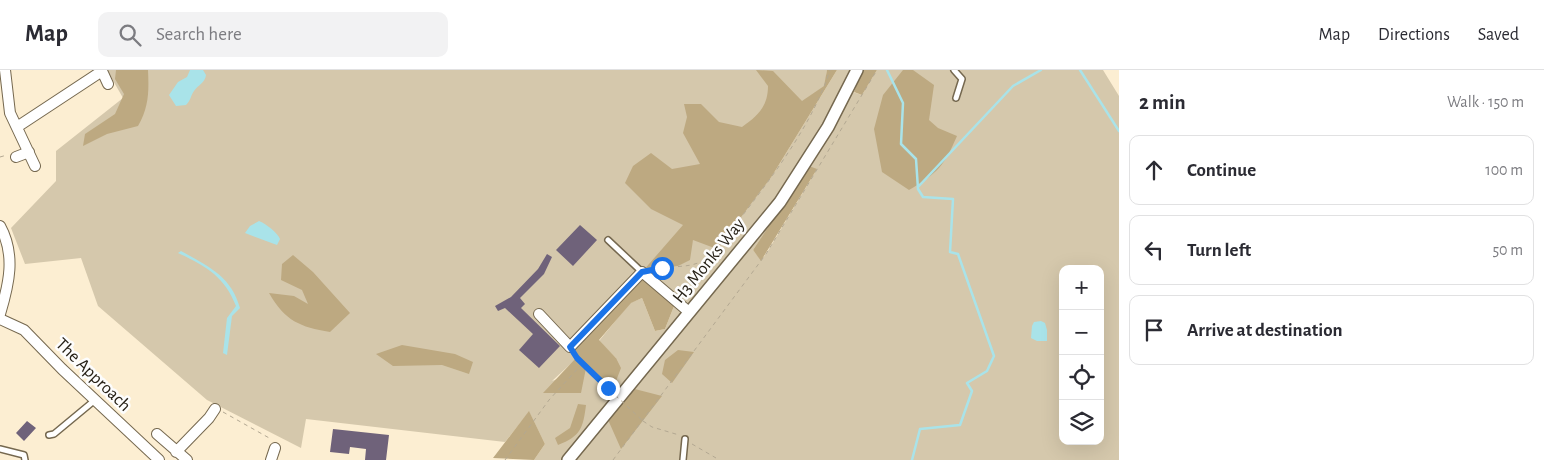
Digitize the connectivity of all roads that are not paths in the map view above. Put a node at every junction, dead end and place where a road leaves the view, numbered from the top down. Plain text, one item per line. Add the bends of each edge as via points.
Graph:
1 (5, 70) edge
2 (102, 70) edge
3 (857, 70) edge
4 (954, 70) edge
5 (108, 84) dead end
6 (956, 98) dead end
7 (17, 126) junction
8 (28, 152) junction
9 (16, 157) dead end
10 (35, 166) dead end
11 (0, 226) edge
12 (608, 240) dead end
13 (642, 272) junction
14 (689, 312) junction
15 (0, 314) edge
16 (539, 314) dead end
17 (0, 320) edge
18 (96, 400) junction
19 (215, 409) road end
20 (157, 434) dead end
21 (49, 435) dead end
22 (685, 439) dead end
23 (0, 448) edge
24 (275, 448) road end
25 (176, 452) junction
26 (25, 460) edge
27 (159, 460) edge
28 (187, 460) edge
29 (271, 460) edge
30 (568, 460) edge
31 (683, 460) edge

1 - 7 street via 10,113
2 - 5 street
2 - 7 street
3 - 14 street, H3 Monks Way via 828,126 780,202
4 - 6 lane via 962,79
7 - 8 street
8 - 9 street
8 - 10 street
11 - 15 street via 7,238 10,258 9,282
12 - 13 lane
13 - 14 street
13 - 16 street via 570,347
14 - 30 street, H3 Monks Way
17 - 18 street, The Approach via 24,330
18 - 21 lane
18 - 27 street, The Approach
19 - 25 street via 212,421
20 - 25 street
22 - 31 lane
23 - 26 lane via 24,455
24 - 29 street
25 - 28 street

